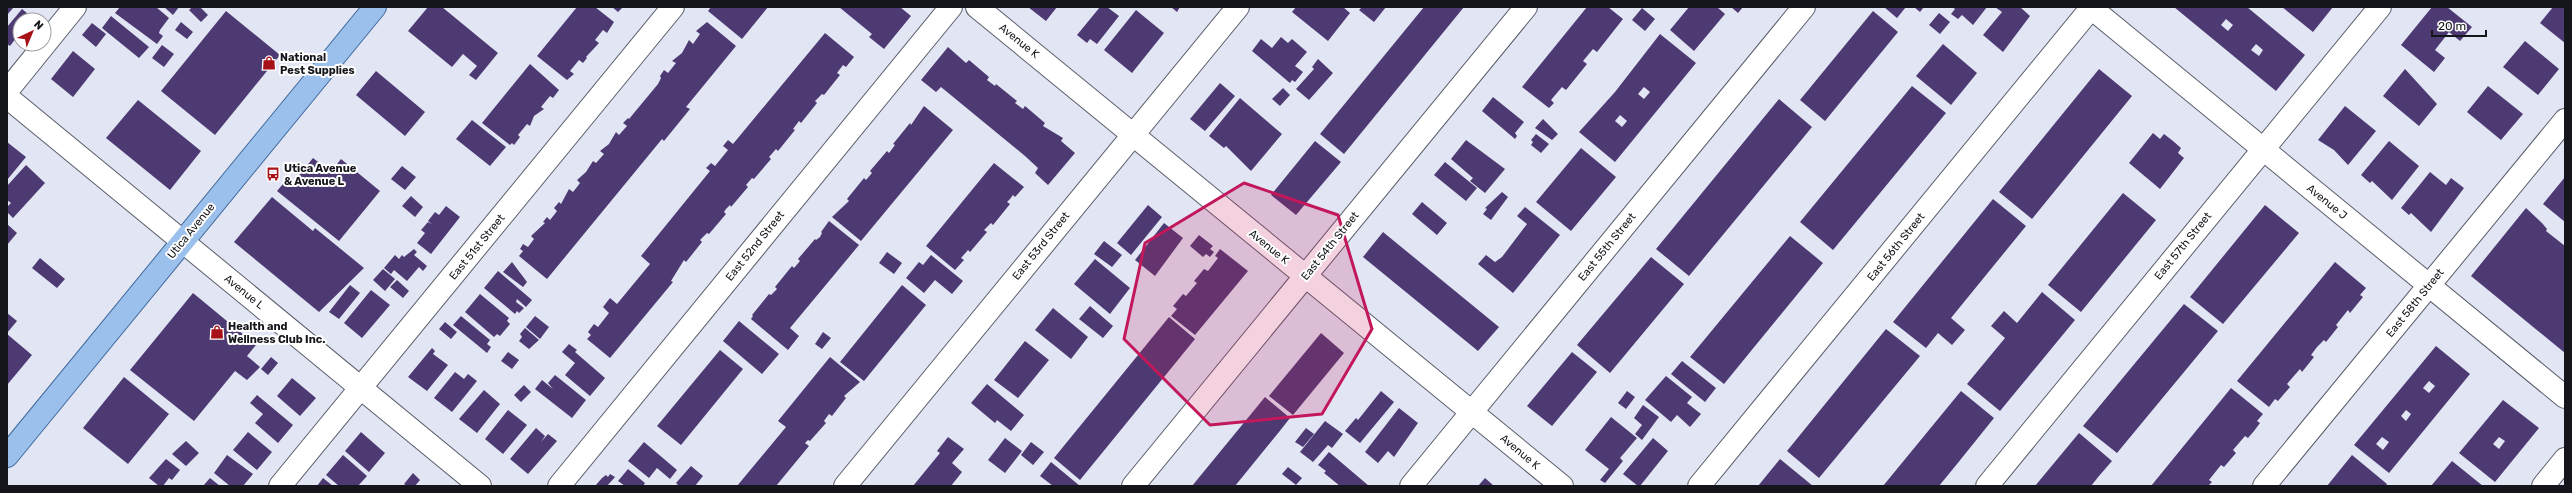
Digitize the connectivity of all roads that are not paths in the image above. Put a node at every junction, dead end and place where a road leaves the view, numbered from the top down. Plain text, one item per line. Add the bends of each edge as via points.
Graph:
1 (75, 7) edge
2 (375, 7) edge
3 (673, 7) edge
4 (951, 7) edge
5 (977, 7) edge
6 (1238, 7) edge
7 (1526, 7) edge
8 (1804, 7) edge
9 (2091, 7) edge
10 (2380, 7) edge
11 (7, 91) edge
12 (7, 98) edge
13 (2565, 120) edge
14 (1133, 135) junction
15 (2263, 149) junction
16 (183, 241) junction
17 (1305, 276) junction
18 (2429, 286) junction
19 (361, 388) junction
20 (2565, 397) edge
21 (1472, 412) junction
22 (7, 456) edge
23 (2565, 459) edge
24 (280, 486) edge
25 (480, 486) edge
26 (559, 486) edge
27 (845, 486) edge
28 (1133, 486) edge
29 (1411, 486) edge
30 (1562, 486) edge
31 (1699, 486) edge
32 (1987, 486) edge
33 (2264, 486) edge
34 (2543, 486) edge

1 - 11 street
2 - 16 main road, Utica Avenue
3 - 19 street, East 51st Street
4 - 26 street, East 52nd Street
5 - 14 street, Avenue K
6 - 14 street, East 53rd Street
7 - 17 street, East 54th Street
8 - 21 street, East 55th Street
9 - 15 street, Avenue J
9 - 31 street, East 56th Street
10 - 15 street, East 57th Street
12 - 16 street, Avenue L
13 - 18 street, East 58th Street
14 - 17 street, Avenue K
14 - 27 street, East 53rd Street
15 - 18 street, Avenue J
15 - 32 street, East 57th Street
16 - 19 street, Avenue L
16 - 22 main road, Utica Avenue
17 - 21 street, Avenue K
17 - 28 street, East 54th Street
18 - 20 street, Avenue J
18 - 33 street, East 58th Street
19 - 24 street, East 51st Street
19 - 25 street, Avenue L
21 - 29 street, East 55th Street
21 - 30 street, Avenue K
23 - 34 street

